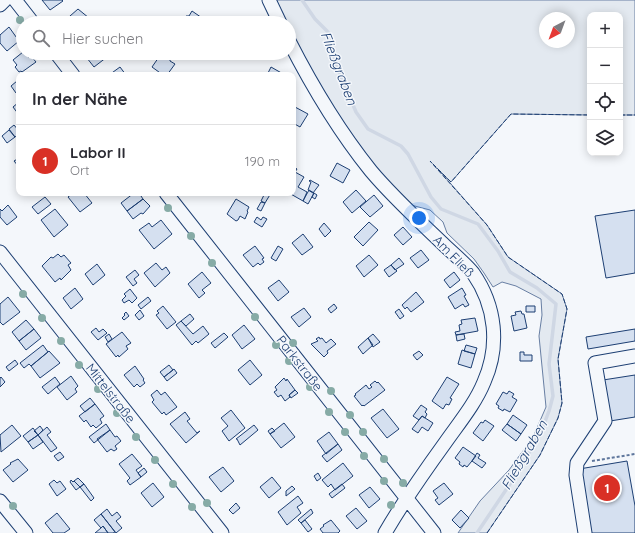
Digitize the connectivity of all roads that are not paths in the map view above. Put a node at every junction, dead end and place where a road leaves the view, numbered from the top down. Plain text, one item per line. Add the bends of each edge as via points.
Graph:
1 (5, 0) edge
2 (15, 0) edge
3 (269, 0) edge
4 (0, 5) edge
5 (28, 16) edge
6 (277, 16) edge
7 (296, 54) edge
8 (61, 60) edge
9 (71, 72) edge
10 (168, 196) edge
11 (0, 252) edge
12 (635, 356) edge
13 (406, 498) junction
14 (0, 501) edge
15 (26, 533) edge
16 (222, 533) edge
17 (385, 533) edge
18 (434, 533) edge
19 (585, 533) edge

1 - 4 street
2 - 5 street
3 - 6 street
7 - 13 street, Am Fließ via 326,108 372,171 395,198 473,273 486,296 493,320 494,341 485,382 475,401
8 - 9 street
10 - 13 street, Parkstraße
11 - 16 street, Mittelstraße
12 - 19 street via 595,362 605,421 577,464 576,476
13 - 17 street, Am Fließ
13 - 18 street, Parkstraße
14 - 15 street

